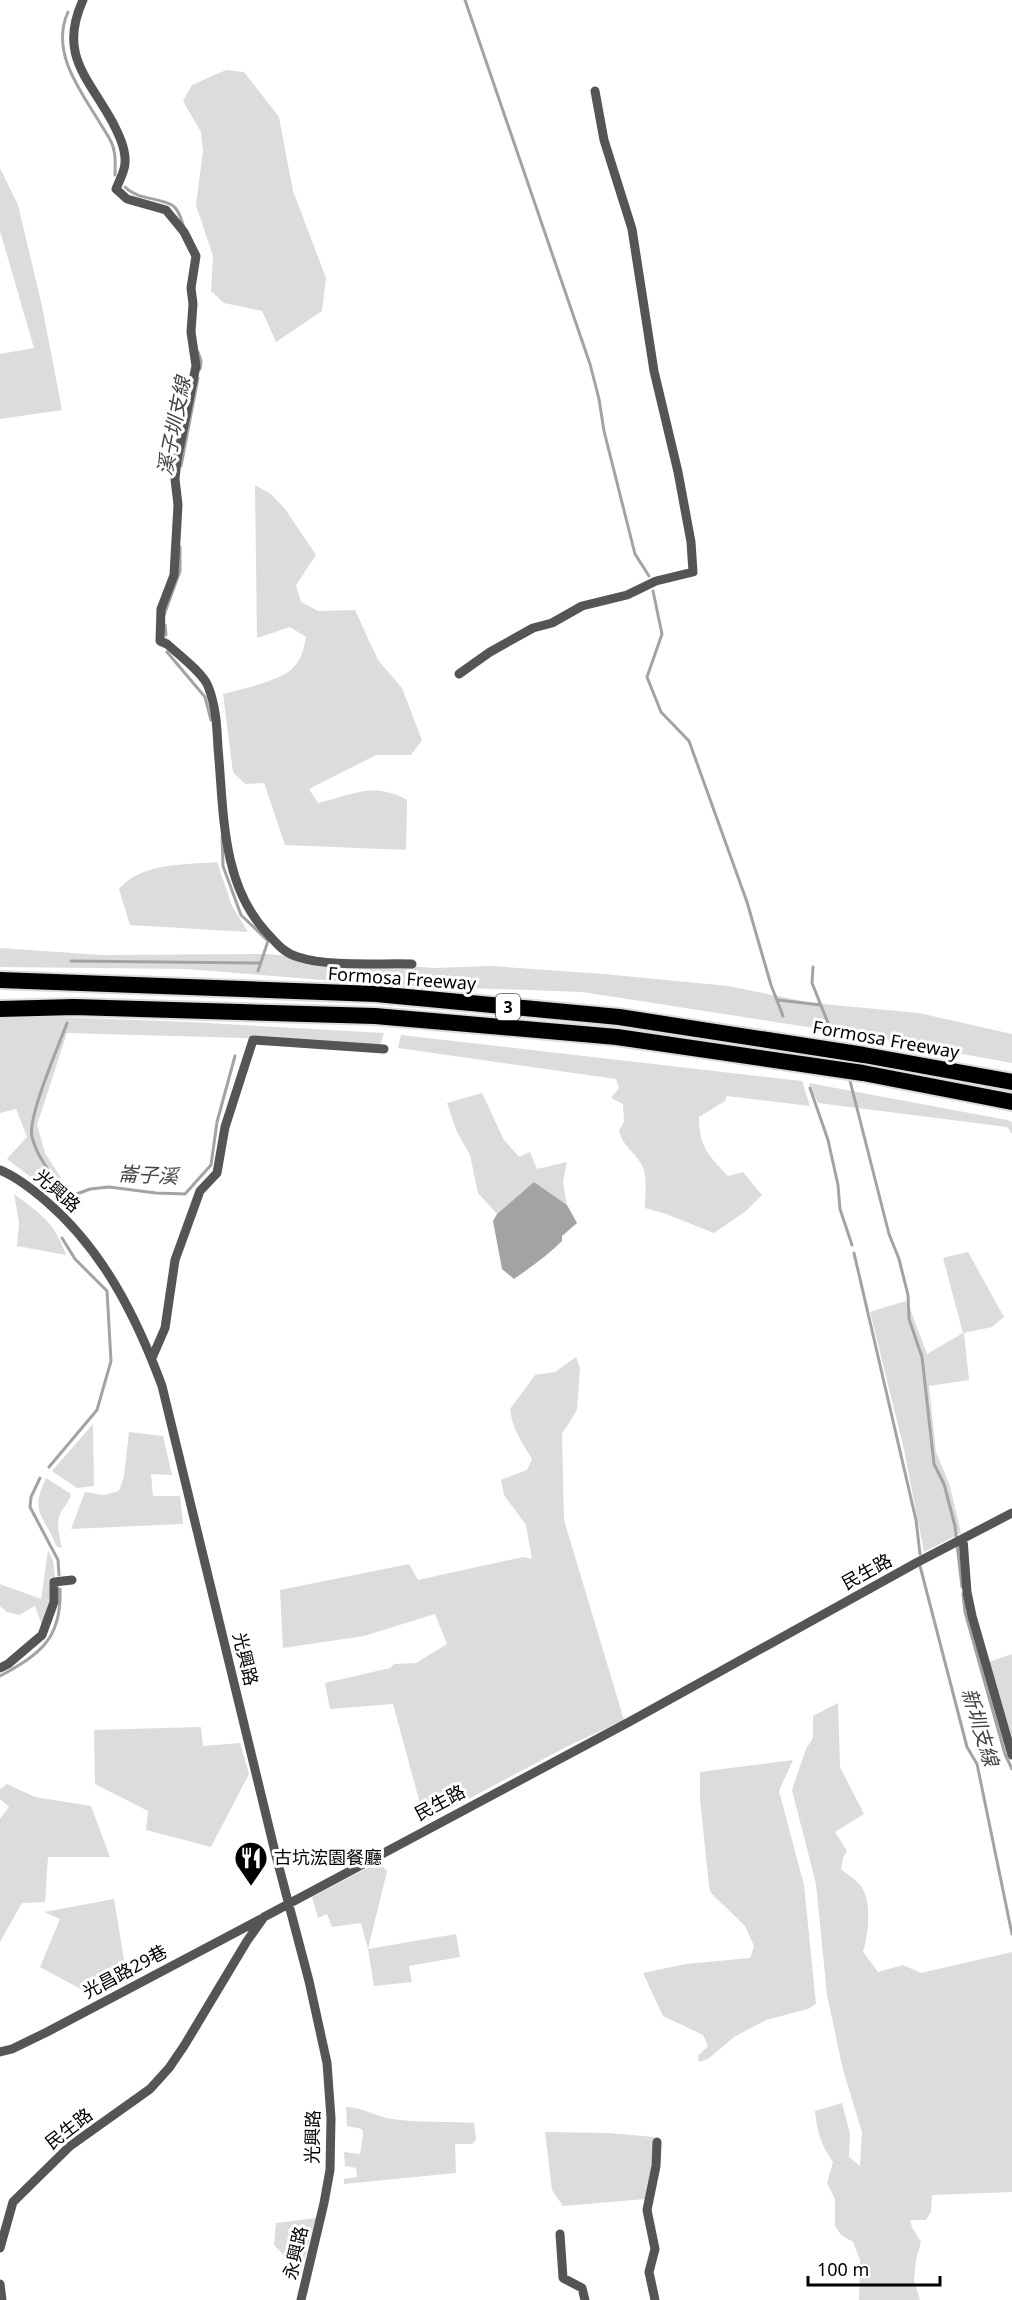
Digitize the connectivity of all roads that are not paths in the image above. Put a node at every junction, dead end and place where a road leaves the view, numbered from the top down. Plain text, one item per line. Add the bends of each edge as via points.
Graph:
1 (83, 0) edge
2 (595, 90) dead end
3 (459, 674) dead end
4 (412, 964) dead end
5 (0, 980) edge
6 (0, 1009) edge
7 (384, 1049) dead end
8 (1012, 1082) edge
9 (1012, 1102) edge
10 (0, 1170) edge
11 (152, 1358) junction
12 (1012, 1513) edge
13 (963, 1539) junction
14 (72, 1580) dead end
15 (0, 1668) edge
16 (1012, 1755) edge
17 (289, 1902) junction
18 (264, 1917) junction
19 (0, 2052) edge
20 (657, 2142) dead end
21 (322, 2212) joint
22 (560, 2234) dead end
23 (0, 2248) edge
24 (0, 2284) edge
25 (1, 2297) edge
26 (302, 2300) edge
27 (585, 2300) edge
28 (656, 2300) edge

1 - 4 street via 74,25 73,51 119,134 125,164 116,189 127,199 166,210 184,232 196,256 191,288 196,366 175,479 178,505 174,575 161,609 160,641 207,683 215,709 228,849 239,891 253,918 282,951 319,961
2 - 3 street via 604,140 632,229 654,370 681,483 693,572 582,606 552,623 533,628
5 - 8 highway, Formosa Freeway / 3 via 376,994 619,1017
6 - 9 highway, Formosa Freeway / 3 via 74,1007 375,1016 617,1037 863,1073
7 - 11 street via 253,1040 225,1126 217,1173 200,1191 175,1260 165,1328
10 - 11 street, 光興路 via 30,1187 66,1218 106,1268
11 - 17 street, 光興路
12 - 13 street, 民生路
13 - 16 street via 972,1616
13 - 17 street, 民生路
14 - 15 street via 54,1582 54,1602 42,1635
17 - 18 street, 民生路
17 - 21 street, 光興路 via 327,2063 330,2170
18 - 19 street, 光昌路29巷 via 47,2032
18 - 23 street, 民生路 via 169,2068 150,2089 70,2146 13,2202
20 - 28 street via 647,2210 655,2249 649,2272
21 - 26 street, 永興路
22 - 27 street via 563,2278 582,2288
24 - 25 street

